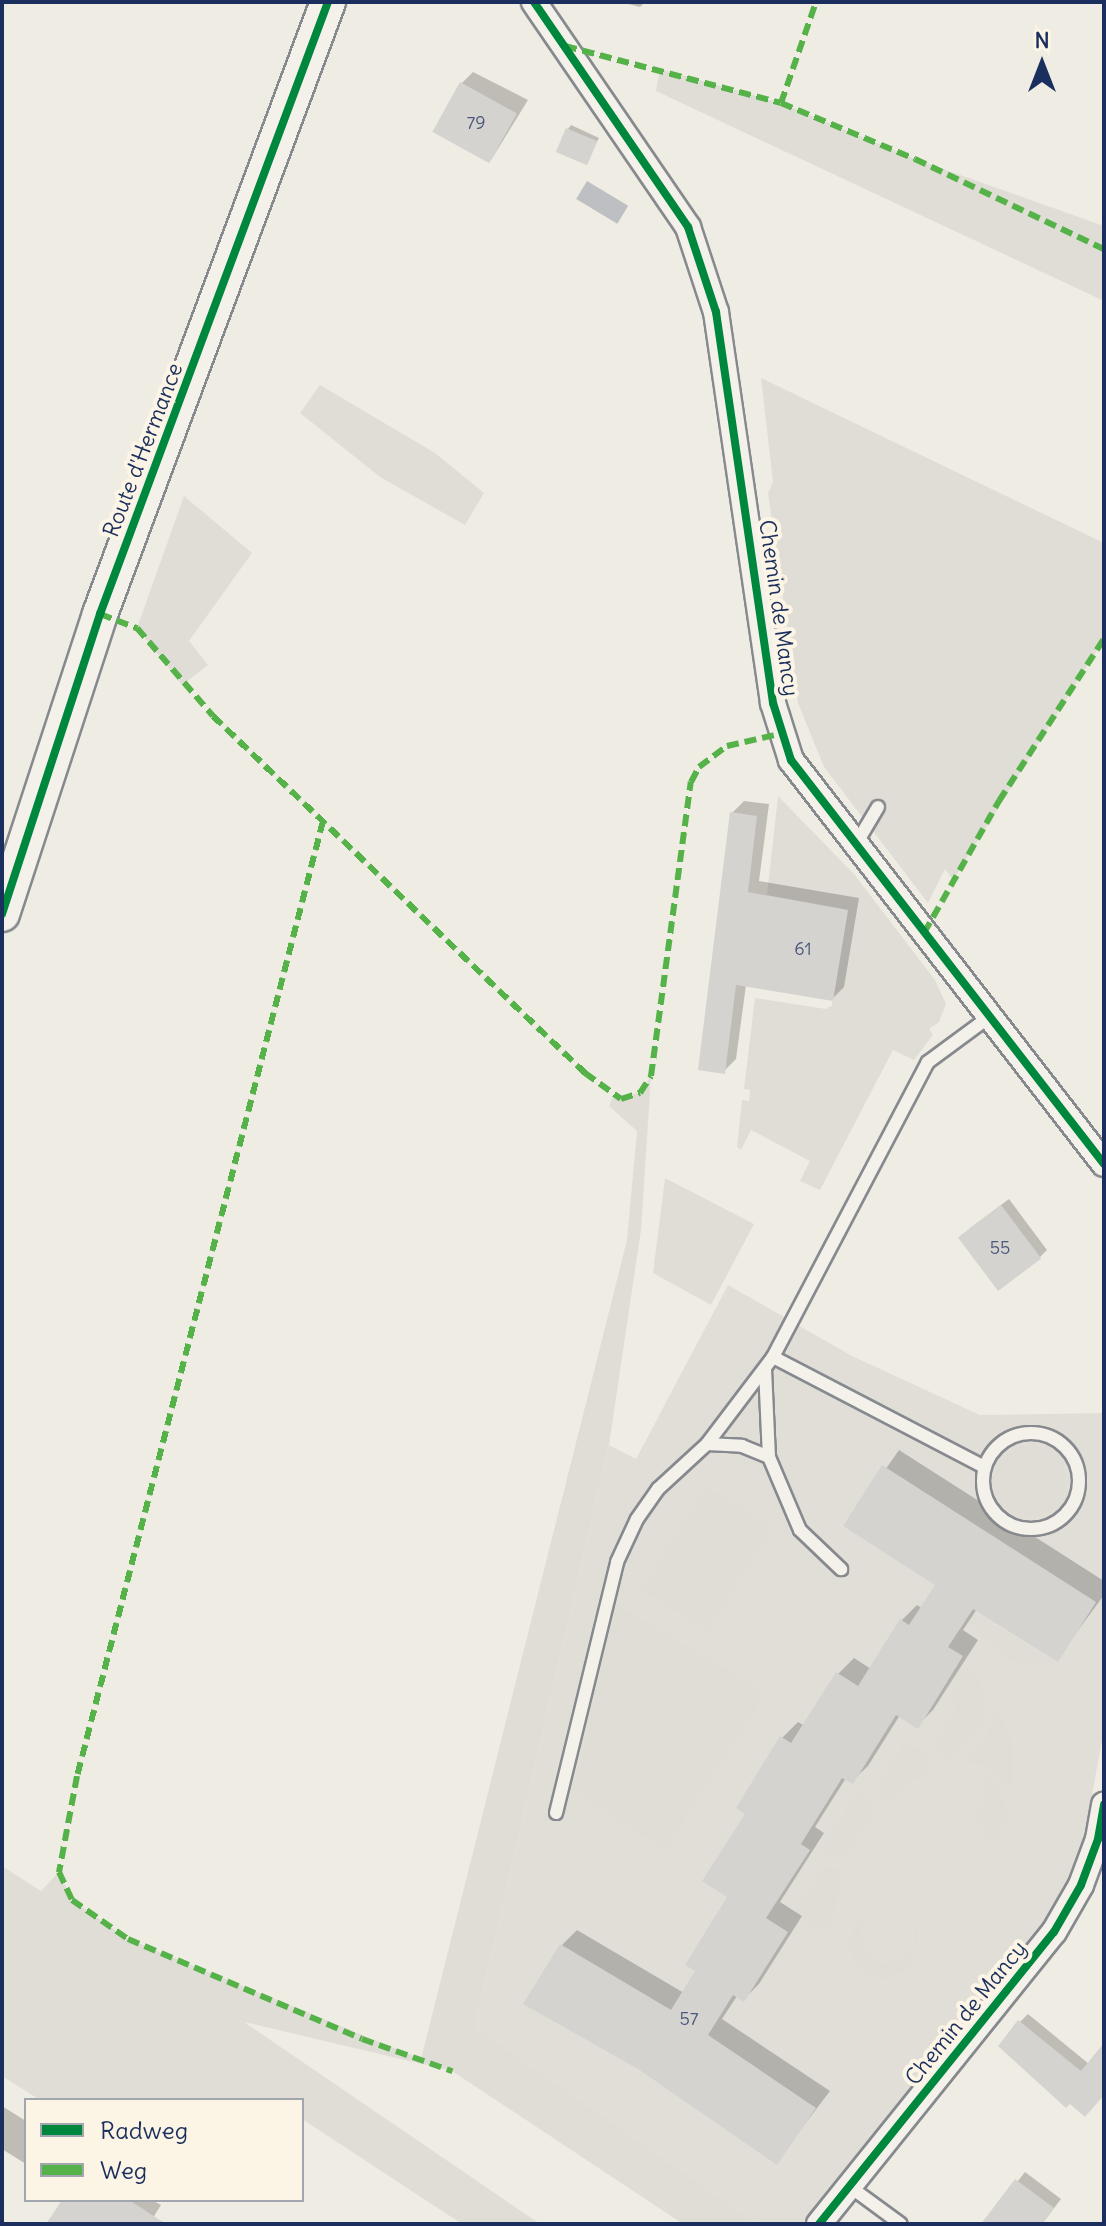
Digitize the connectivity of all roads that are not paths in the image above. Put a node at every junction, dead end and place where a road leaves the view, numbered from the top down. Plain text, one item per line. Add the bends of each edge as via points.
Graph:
1 (328, 2) edge
2 (534, 2) edge
3 (878, 807) dead end
4 (856, 844) junction
5 (2, 914) edge
6 (989, 1017) junction
7 (1104, 1164) edge
8 (773, 1357) junction
9 (765, 1369) junction
10 (707, 1444) junction
11 (769, 1457) junction
12 (984, 1467) junction
13 (841, 1569) dead end
14 (1104, 1805) edge
15 (556, 1813) dead end
16 (1098, 1863) edge
17 (849, 2186) junction
18 (819, 2224) edge
19 (901, 2224) edge

1 - 5 main road, Route d'Hermance via 100,614
2 - 4 street, Chemin de Mancy via 688,227 716,312 779,734 791,760
3 - 4 lane
4 - 6 street, Chemin de Mancy
6 - 7 street, Chemin de Mancy
6 - 8 lane via 937,1052 912,1086
8 - 9 lane
8 - 12 lane
9 - 10 lane
9 - 11 lane
10 - 11 lane via 742,1446
10 - 15 lane via 645,1505 617,1562
11 - 13 lane via 800,1530
12 - 12 lane via 1000,1443 1038,1433 1073,1457 1077,1496 1051,1525 1017,1528 986,1502
14 - 16 street, Chemin de Mancy
16 - 17 street, Chemin de Mancy via 1054,1932
17 - 18 street, Chemin de Mancy
17 - 19 lane

